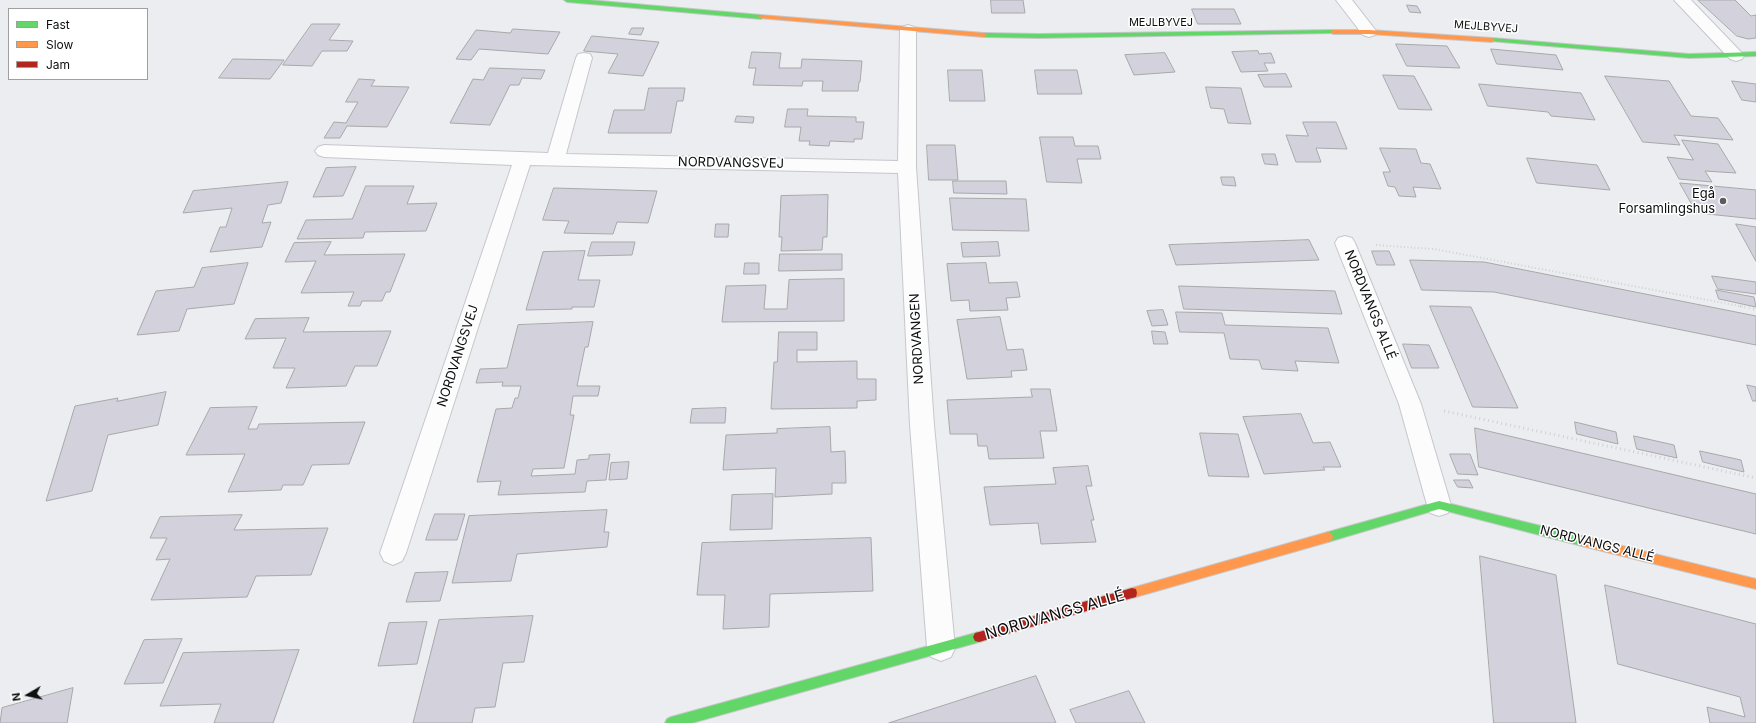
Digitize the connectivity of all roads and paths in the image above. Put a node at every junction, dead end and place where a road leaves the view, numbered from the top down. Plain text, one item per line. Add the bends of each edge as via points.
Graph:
1 (567, 0) edge
2 (1344, 0) edge
3 (1682, 0) edge
4 (595, 1) edge
5 (908, 30) junction
6 (1369, 32) junction
7 (1756, 54) edge
8 (1736, 56) junction
9 (584, 58) dead end
10 (324, 152) dead end
11 (523, 159) junction
12 (555, 160) junction
13 (907, 167) junction
14 (1345, 243) joint
15 (1756, 309) edge
16 (1410, 404) junction
17 (1756, 478) edge
18 (1439, 505) junction
19 (393, 553) dead end
20 (1756, 584) edge
21 (941, 648) junction
22 (671, 723) edge

1 - 4 street, MEJLBYVEJ
2 - 6 street
3 - 8 street
4 - 5 street, MEJLBYVEJ
5 - 6 street, MEJLBYVEJ via 1038,36
5 - 13 street, NORDVANGEN
6 - 8 street, MEJLBYVEJ via 1531,42 1689,56
7 - 8 street, MEJLBYVEJ
9 - 12 street
10 - 11 street, NORDVANGSVEJ
11 - 12 street, NORDVANGSVEJ
11 - 19 street, NORDVANGSVEJ
12 - 13 street, NORDVANGSVEJ
13 - 21 street, NORDVANGEN via 922,425
14 - 15 path via 1434,249
14 - 16 street, NORDVANGS ALLÉ
16 - 17 path
16 - 18 street, NORDVANGS ALLÉ
18 - 20 street, NORDVANGS ALLÉ
18 - 21 street, NORDVANGS ALLÉ
21 - 22 street, NORDVANGS ALLÉ

